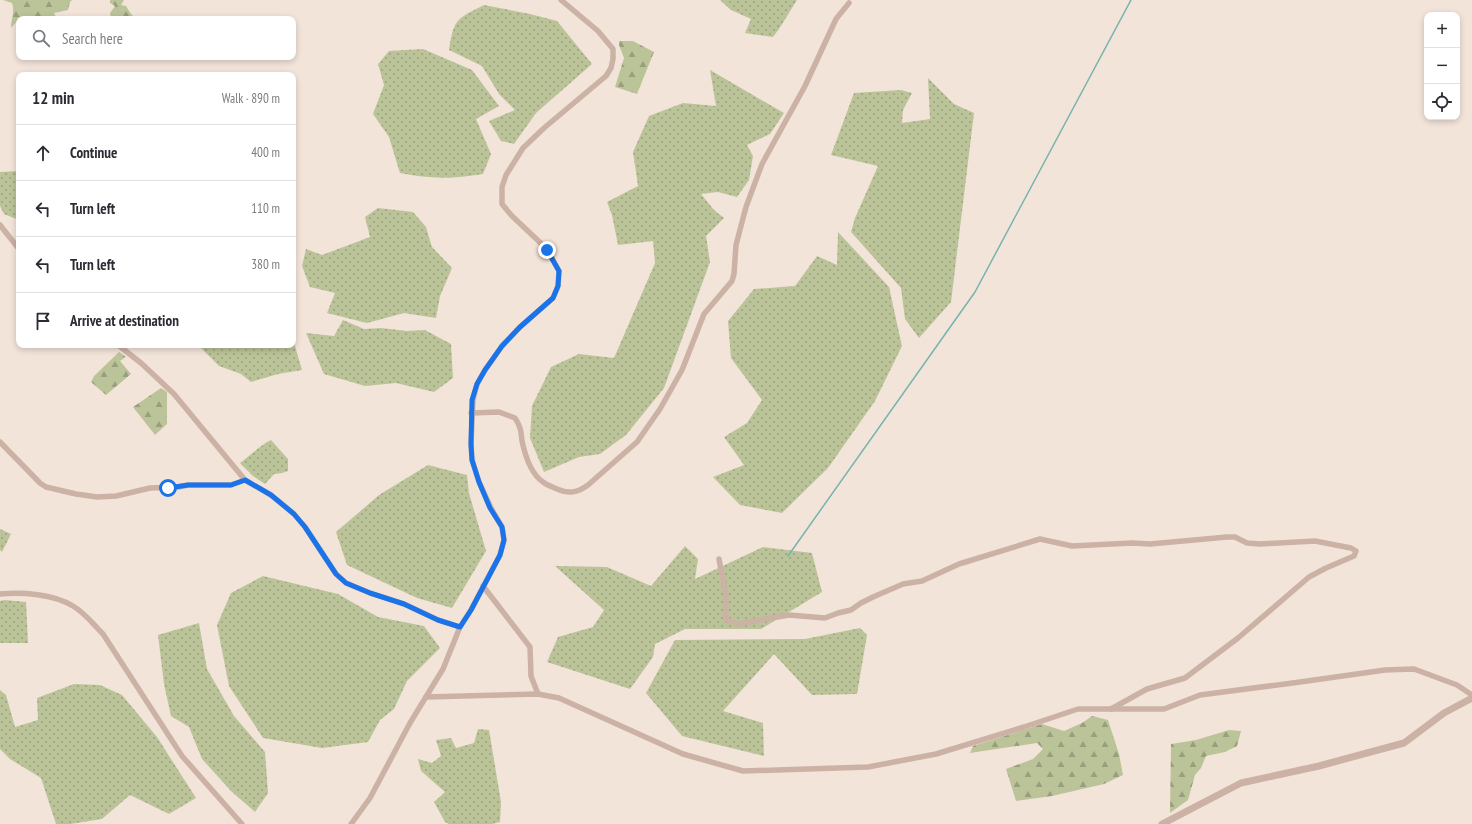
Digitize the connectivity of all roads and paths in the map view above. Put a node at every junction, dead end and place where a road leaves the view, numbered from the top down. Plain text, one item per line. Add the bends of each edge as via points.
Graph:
1 (561, 0) edge
2 (849, 3) dead end
3 (0, 225) edge
4 (16, 245) edge
5 (122, 348) edge
6 (472, 413) junction
7 (0, 442) edge
8 (245, 480) junction
9 (719, 559) dead end
10 (483, 586) junction
11 (0, 594) edge
12 (460, 627) junction
13 (538, 694) junction
14 (1472, 695) edge
15 (426, 697) junction
16 (1472, 698) edge
17 (1111, 710) junction
18 (242, 824) edge
19 (352, 824) edge
20 (1162, 824) edge

1 - 6 street via 598,30 613,49 613,59 606,76 523,148 506,175 502,187 502,204 547,250 559,271 558,286 553,298 502,346 485,370 472,400
2 - 6 street via 836,19 805,86 762,164 744,213 736,245 732,281 704,314 682,370 660,409 637,442 588,486 570,493 539,479 526,456 522,430 515,418 499,412
3 - 4 street
5 - 8 street via 174,394
6 - 10 street via 472,460 490,508 502,527 504,540 500,555
7 - 8 street via 46,487 93,497 116,496 150,488 231,485
8 - 12 street via 271,495 294,514 336,574 346,583
9 - 17 street via 727,620 738,624 789,615 825,618 851,610 861,602 903,584 922,581 959,564 1040,539 1072,546 1150,544 1235,537 1247,543 1260,544 1315,541 1351,548 1356,552 1354,556 1310,577 1238,638 1185,678 1147,689
10 - 12 street
10 - 13 street via 530,648 531,676
11 - 18 street via 37,594 72,605 86,616 103,634 182,756
12 - 15 street via 443,669
13 - 15 street
13 - 17 street via 559,698 683,754 743,771 868,767 936,754 1078,709
14 - 17 street via 1457,685 1414,670 1386,670 1200,695 1164,709
15 - 19 street via 370,798
16 - 20 street via 1444,713 1404,744 1241,783

